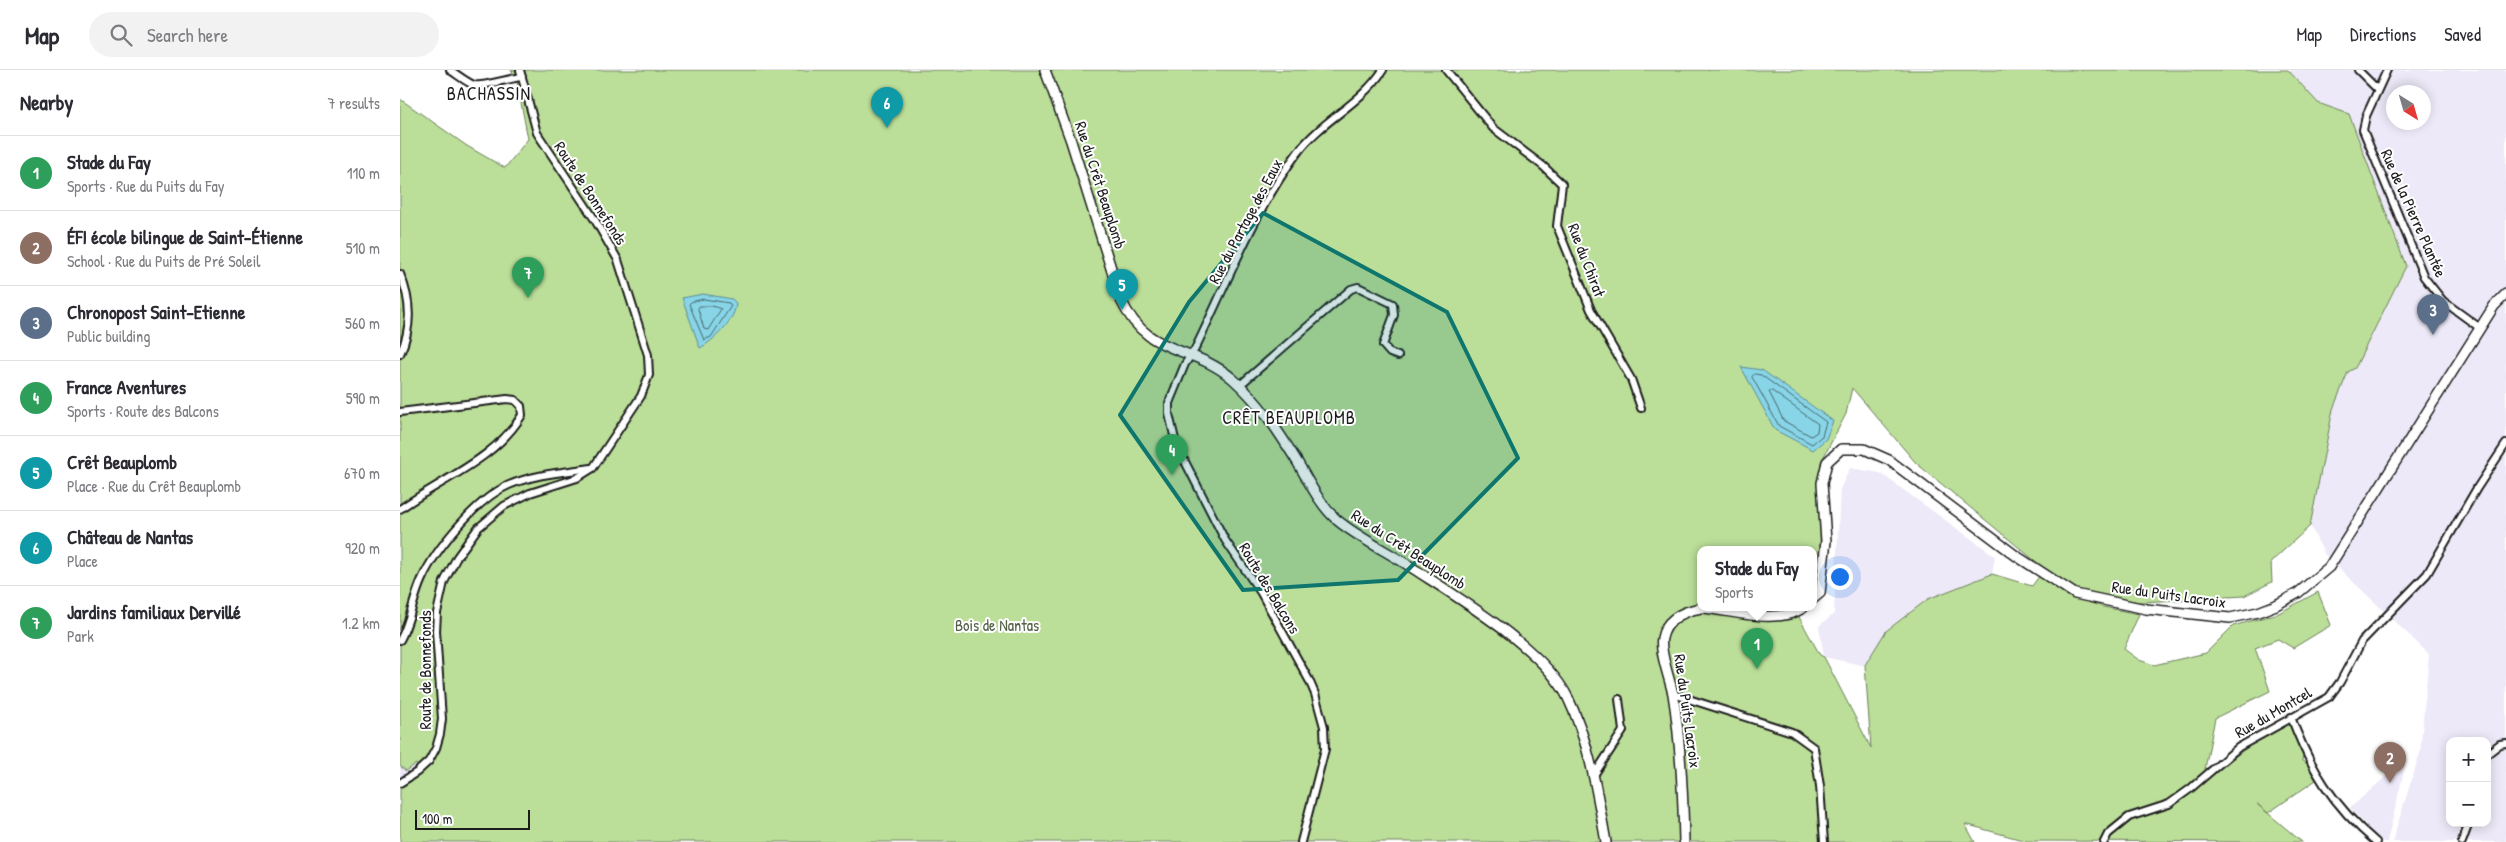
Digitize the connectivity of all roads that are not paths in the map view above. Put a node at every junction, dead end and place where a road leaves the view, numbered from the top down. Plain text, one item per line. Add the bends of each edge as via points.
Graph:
1 (450, 70) edge
2 (1045, 70) edge
3 (1383, 70) edge
4 (1446, 70) edge
5 (2358, 70) edge
6 (2387, 70) edge
7 (521, 73) edge
8 (2377, 89) junction
9 (400, 274) edge
10 (2506, 294) edge
11 (2480, 328) junction
12 (400, 354) edge
13 (1191, 355) junction
14 (1398, 356) dead end
15 (1240, 385) junction
16 (1641, 408) dead end
17 (400, 412) edge
18 (2506, 444) edge
19 (593, 468) junction
20 (400, 509) edge
21 (1817, 595) edge
22 (1697, 609) edge
23 (1726, 611) edge
24 (1796, 611) edge
25 (400, 640) edge
26 (1673, 694) junction
27 (1619, 699) dead end
28 (2291, 717) junction
29 (2506, 744) edge
30 (2491, 751) edge
31 (1594, 775) junction
32 (400, 783) edge
33 (2468, 827) edge
34 (1302, 842) edge
35 (1606, 842) edge
36 (1684, 842) edge
37 (1824, 842) edge
38 (2104, 842) edge
39 (2376, 842) edge
40 (2462, 842) edge

1 - 7 street via 473,85 483,86
2 - 13 street, Rue du Crêt Beauplomb via 1129,316 1153,340
3 - 13 street, Rue du Partage des Eaux via 1366,92 1310,139 1291,162 1262,210
4 - 16 street, Rue du Chirat via 1493,128 1544,166 1562,184 1557,226 1591,310 1632,379
5 - 8 street
6 - 8 street, Rue de la Pierre Plantée
7 - 19 street, Route de Bonnefonds via 537,133 618,260 648,355 649,375 641,396
8 - 11 street, Rue de la Pierre Plantée via 2363,130 2424,276 2443,301
9 - 12 street via 409,318
10 - 11 street, Rue du Puits Lacroix
11 - 21 street, Rue du Puits Lacroix via 2329,567 2298,593 2258,612 2230,618 2146,609 2075,594 2015,555 1889,460 1864,449 1841,450 1827,462 1822,483 1826,541 1820,592
13 - 15 street, Rue du Crêt Beauplomb via 1217,367
13 - 34 street, Route des Balcons via 1168,408 1178,449 1225,540 1261,593 1308,680 1324,726 1325,750
14 - 15 street via 1383,345 1394,315 1393,304 1358,287
15 - 31 street, Rue du Crêt Beauplomb via 1272,422 1335,518 1512,636 1547,669 1567,696
17 - 20 street via 515,400 521,406 522,415 502,439 483,454
18 - 28 street, Rue du Montcel via 2426,574 2362,641 2329,697
19 - 25 street via 552,473 508,485 476,508 447,539 422,577
19 - 32 street, Route de Bonnefonds via 576,478 530,493 504,506 478,528 456,557 444,582 437,613 440,734 429,761
22 - 26 street, Rue du Puits Lacroix via 1684,611 1670,623 1662,639
23 - 24 street, Rue du Puits Lacroix via 1771,617
26 - 36 street, Rue du Puits Lacroix via 1683,781
26 - 37 street via 1792,732 1814,748
27 - 31 street via 1623,731
28 - 38 street, Rue du Montcel via 2239,747 2169,804 2129,817 2108,834
28 - 39 street via 2308,760 2334,801
29 - 30 street via 2500,744
31 - 35 street, Rue du Crêt Beauplomb
33 - 40 street

